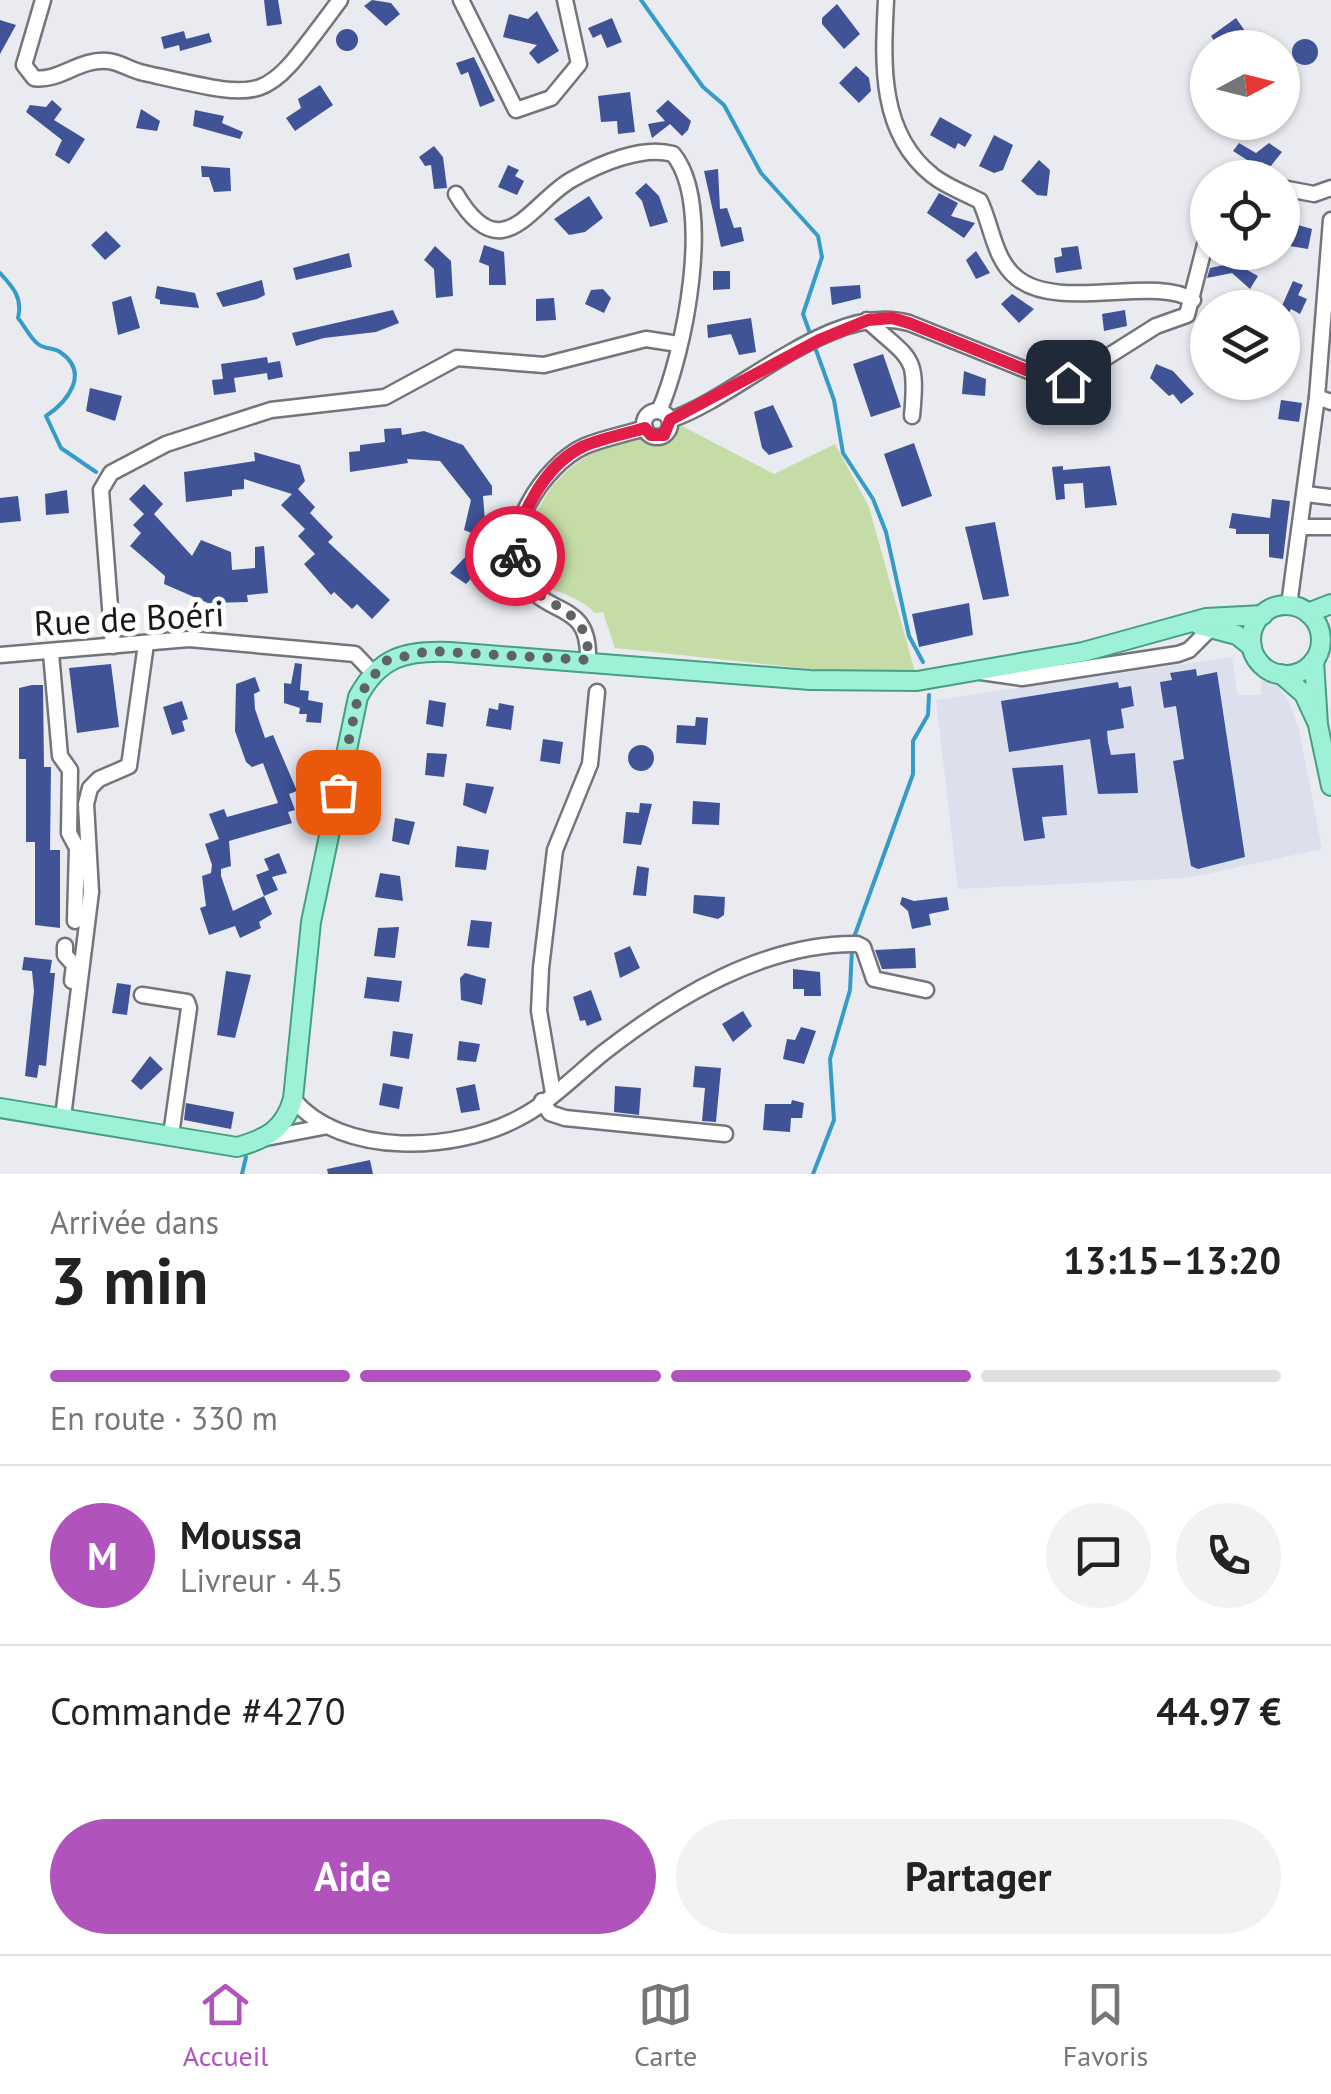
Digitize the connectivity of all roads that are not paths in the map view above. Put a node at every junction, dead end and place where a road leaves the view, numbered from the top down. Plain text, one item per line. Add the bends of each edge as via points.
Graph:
1 (43, 0) edge
2 (340, 0) edge
3 (460, 0) edge
4 (564, 0) edge
5 (886, 0) edge
6 (1331, 188) edge
7 (1300, 191) edge
8 (456, 194) dead end
9 (1331, 220) edge
10 (1328, 274) edge
11 (1190, 299) edge
12 (1190, 309) edge
13 (868, 320) junction
14 (678, 344) junction
15 (1324, 399) edge
16 (665, 415) junction
17 (912, 416) dead end
18 (645, 428) junction
19 (1306, 494) junction
20 (1331, 497) edge
21 (1331, 526) edge
22 (1301, 527) junction
23 (1331, 604) edge
24 (1289, 605) junction
25 (1308, 612) junction
26 (1262, 614) junction
27 (1179, 627) junction
28 (1212, 627) junction
29 (1326, 630) edge
30 (146, 644) junction
31 (113, 646) junction
32 (1252, 647) junction
33 (51, 653) junction
34 (0, 655) edge
35 (588, 660) junction
36 (1314, 661) junction
37 (979, 671) junction
38 (374, 673) junction
39 (1281, 674) junction
40 (597, 692) dead end
41 (1318, 724) junction
42 (1331, 786) edge
43 (75, 921) dead end
44 (65, 946) dead end
45 (926, 990) dead end
46 (142, 994) dead end
47 (548, 1097) junction
48 (292, 1100) junction
49 (0, 1108) edge
50 (60, 1116) junction
51 (329, 1126) junction
52 (170, 1134) junction
53 (725, 1134) dead end
54 (266, 1138) junction

1 - 2 street via 24,64 34,78 84,62 113,61 228,92 278,80
3 - 4 street via 516,110 551,98 579,64
5 - 11 street via 882,76 909,151 932,176 980,202 998,256 1018,280 1074,293 1175,292
6 - 7 street
8 - 14 street via 477,221 517,226 571,180 654,148 673,154 688,183 692,259 689,312
9 - 10 street
10 - 15 street
12 - 13 street via 1068,382 909,323
13 - 16 street
13 - 17 street via 912,360
14 - 16 street
14 - 31 street via 646,339 544,364 457,358 385,397 271,410 166,444 111,473 100,490
15 - 19 street
16 - 18 street via 648,414
16 - 18 street via 664,435
18 - 35 street via 583,447 558,466 518,526 514,559 521,578 579,621
19 - 20 street
19 - 22 street
21 - 22 street
22 - 24 street
23 - 25 main road
24 - 25 main road
24 - 26 main road
25 - 29 main road
26 - 27 main road
26 - 32 main road
27 - 28 main road
27 - 37 main road
28 - 32 main road
28 - 37 street via 1178,654 1022,678
29 - 36 main road
30 - 31 street, Rue de Boéri
30 - 38 street, Rue de Boéri via 189,638 305,647 355,654
30 - 50 street via 129,766 100,779 86,804 91,892
31 - 33 street, Rue de Boéri
32 - 39 main road via 1262,665
33 - 34 street, Rue de Boéri
33 - 43 street via 60,756 70,770
35 - 37 main road via 871,683
35 - 38 main road via 429,651 394,656
36 - 39 main road via 1305,670
36 - 41 main road
38 - 48 main road via 358,697 311,922
39 - 41 main road via 1304,694
40 - 47 street via 590,764 555,850 539,1010
41 - 42 main road
44 - 50 street via 74,965
45 - 47 street via 874,978 863,947 796,948 709,984 628,1033
46 - 52 street via 187,1002 189,1008
47 - 51 street via 520,1118 436,1143 398,1146
47 - 53 street via 550,1113 565,1118
48 - 51 street
48 - 54 main road via 284,1123
49 - 50 main road
50 - 52 main road
51 - 54 street
52 - 54 main road via 237,1147

